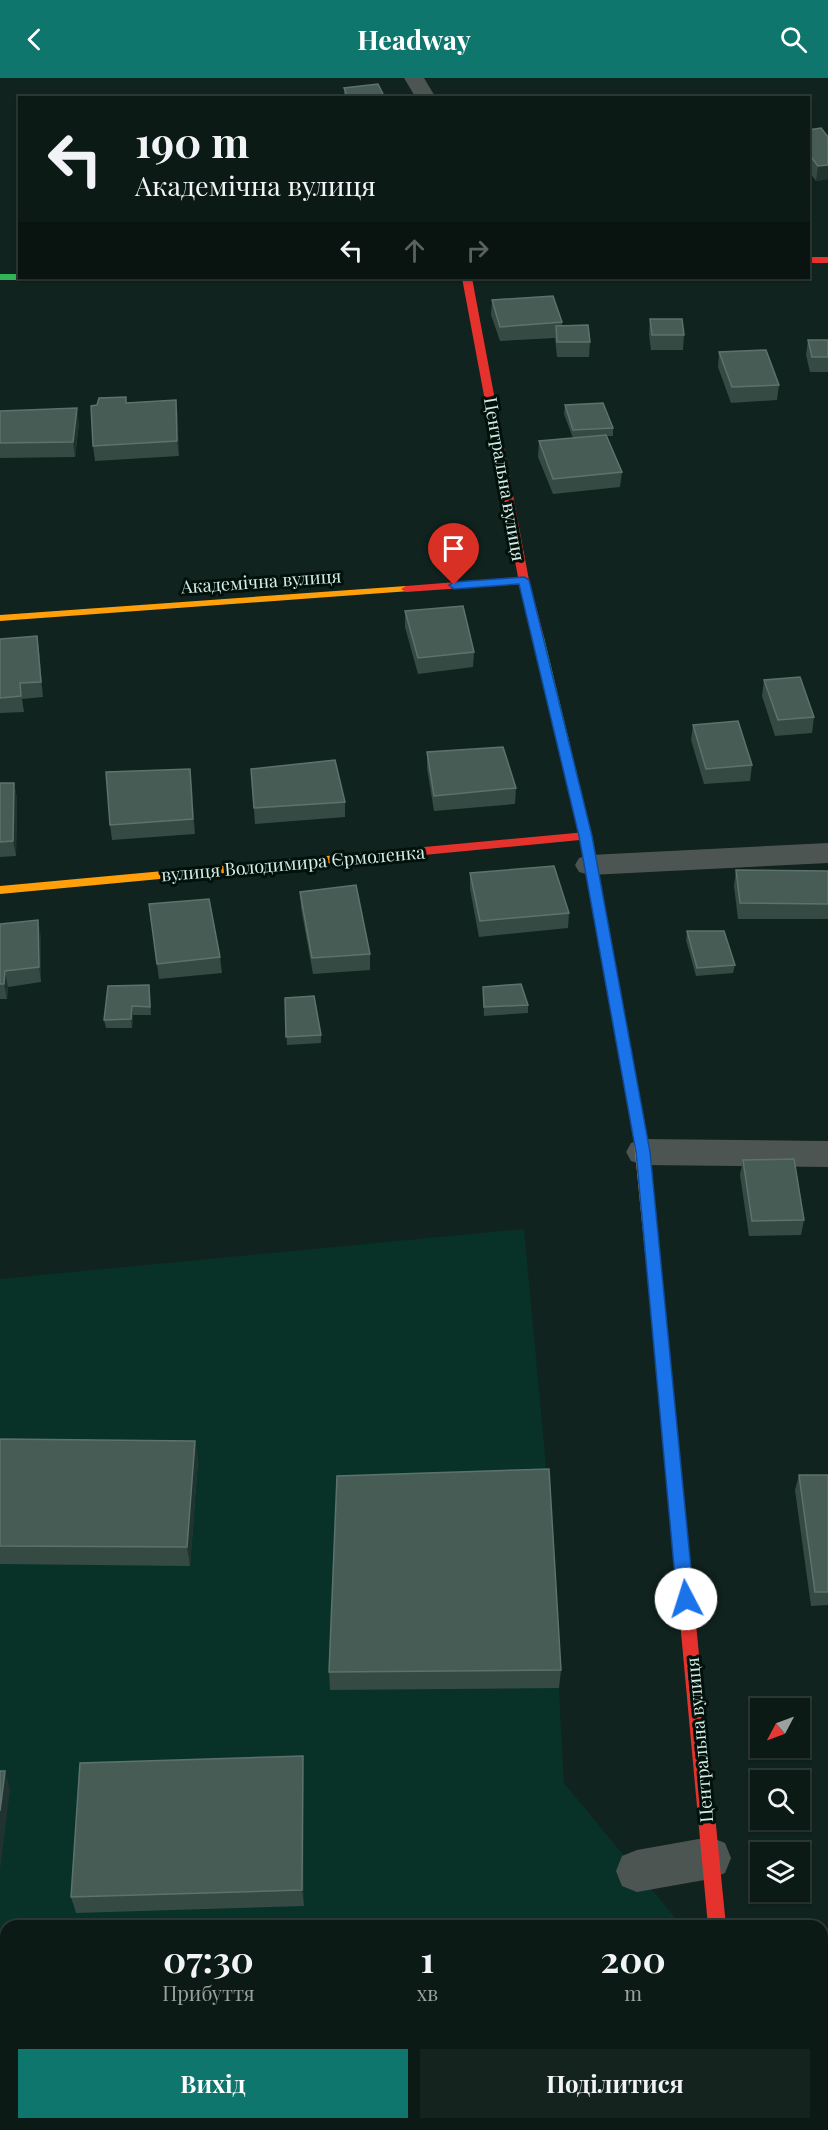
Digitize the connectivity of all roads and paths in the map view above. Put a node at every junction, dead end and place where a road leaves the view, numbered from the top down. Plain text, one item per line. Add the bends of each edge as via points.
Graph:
1 (414, 78) edge
2 (425, 96) edge
3 (810, 260) edge
4 (828, 260) edge
5 (0, 277) edge
6 (18, 277) edge
7 (467, 279) edge
8 (524, 580) junction
9 (0, 618) edge
10 (586, 836) junction
11 (828, 853) edge
12 (590, 865) junction
13 (0, 890) edge
14 (643, 1152) junction
15 (828, 1154) edge
16 (710, 1858) junction
17 (637, 1871) dead end
18 (716, 1920) edge

1 - 2 street
3 - 4 street
5 - 6 street
7 - 8 street, Центральна вулиця
8 - 9 street, Академічна вулиця
8 - 10 street, Центральна вулиця
10 - 12 street, Центральна вулиця
10 - 13 street, вулиця Володимира Єрмоленка
11 - 12 street
12 - 14 street, Центральна вулиця
14 - 15 street
14 - 16 street, Центральна вулиця
16 - 17 street
16 - 18 street, Центральна вулиця

